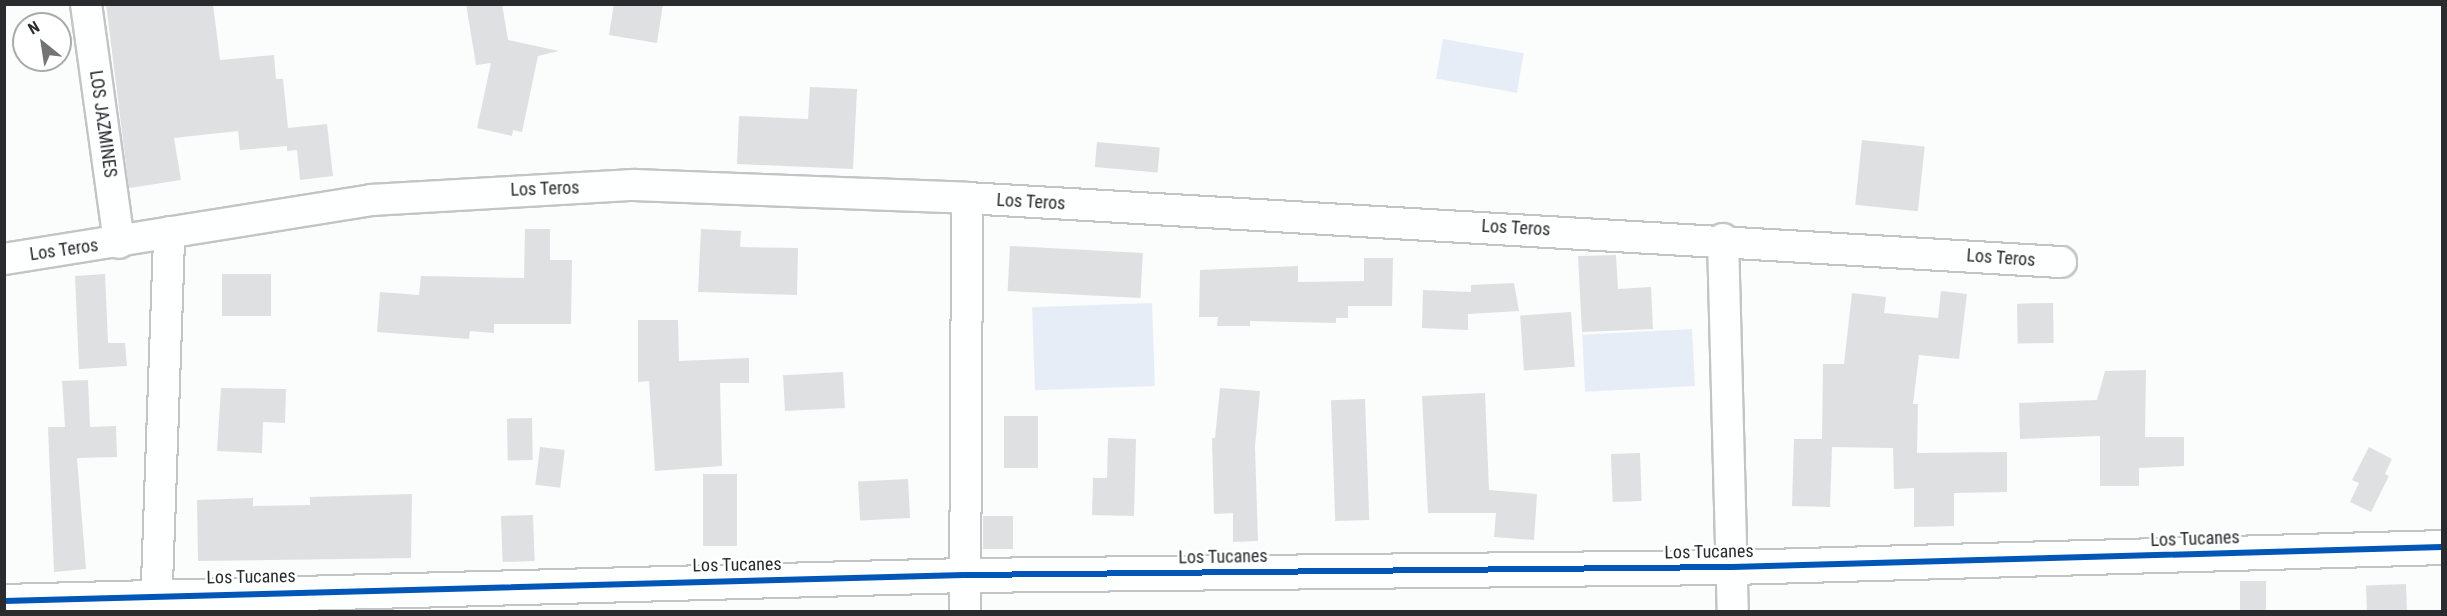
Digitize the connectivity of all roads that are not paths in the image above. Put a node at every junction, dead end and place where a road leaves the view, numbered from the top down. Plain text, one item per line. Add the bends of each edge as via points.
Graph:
1 (86, 4) edge
2 (967, 198) junction
3 (168, 232) junction
4 (1723, 239) junction
5 (119, 243) junction
6 (4, 259) edge
7 (2061, 262) dead end
8 (2442, 547) edge
9 (1732, 567) junction
10 (964, 575) junction
11 (4, 600) edge
12 (156, 603) edge
13 (964, 612) edge
14 (1733, 612) edge

1 - 5 street, LOS JAZMINES
2 - 3 street, Los Teros via 634,185 436,193
2 - 4 street, Los Teros
2 - 10 street
3 - 5 street, Los Teros
3 - 12 street
4 - 7 street, Los Teros
4 - 9 street
5 - 6 street, Los Teros
8 - 9 street, Los Tucanes
9 - 10 street, Los Tucanes
9 - 14 street
10 - 12 street, Los Tucanes
10 - 13 street
11 - 12 street, Los Tucanes

